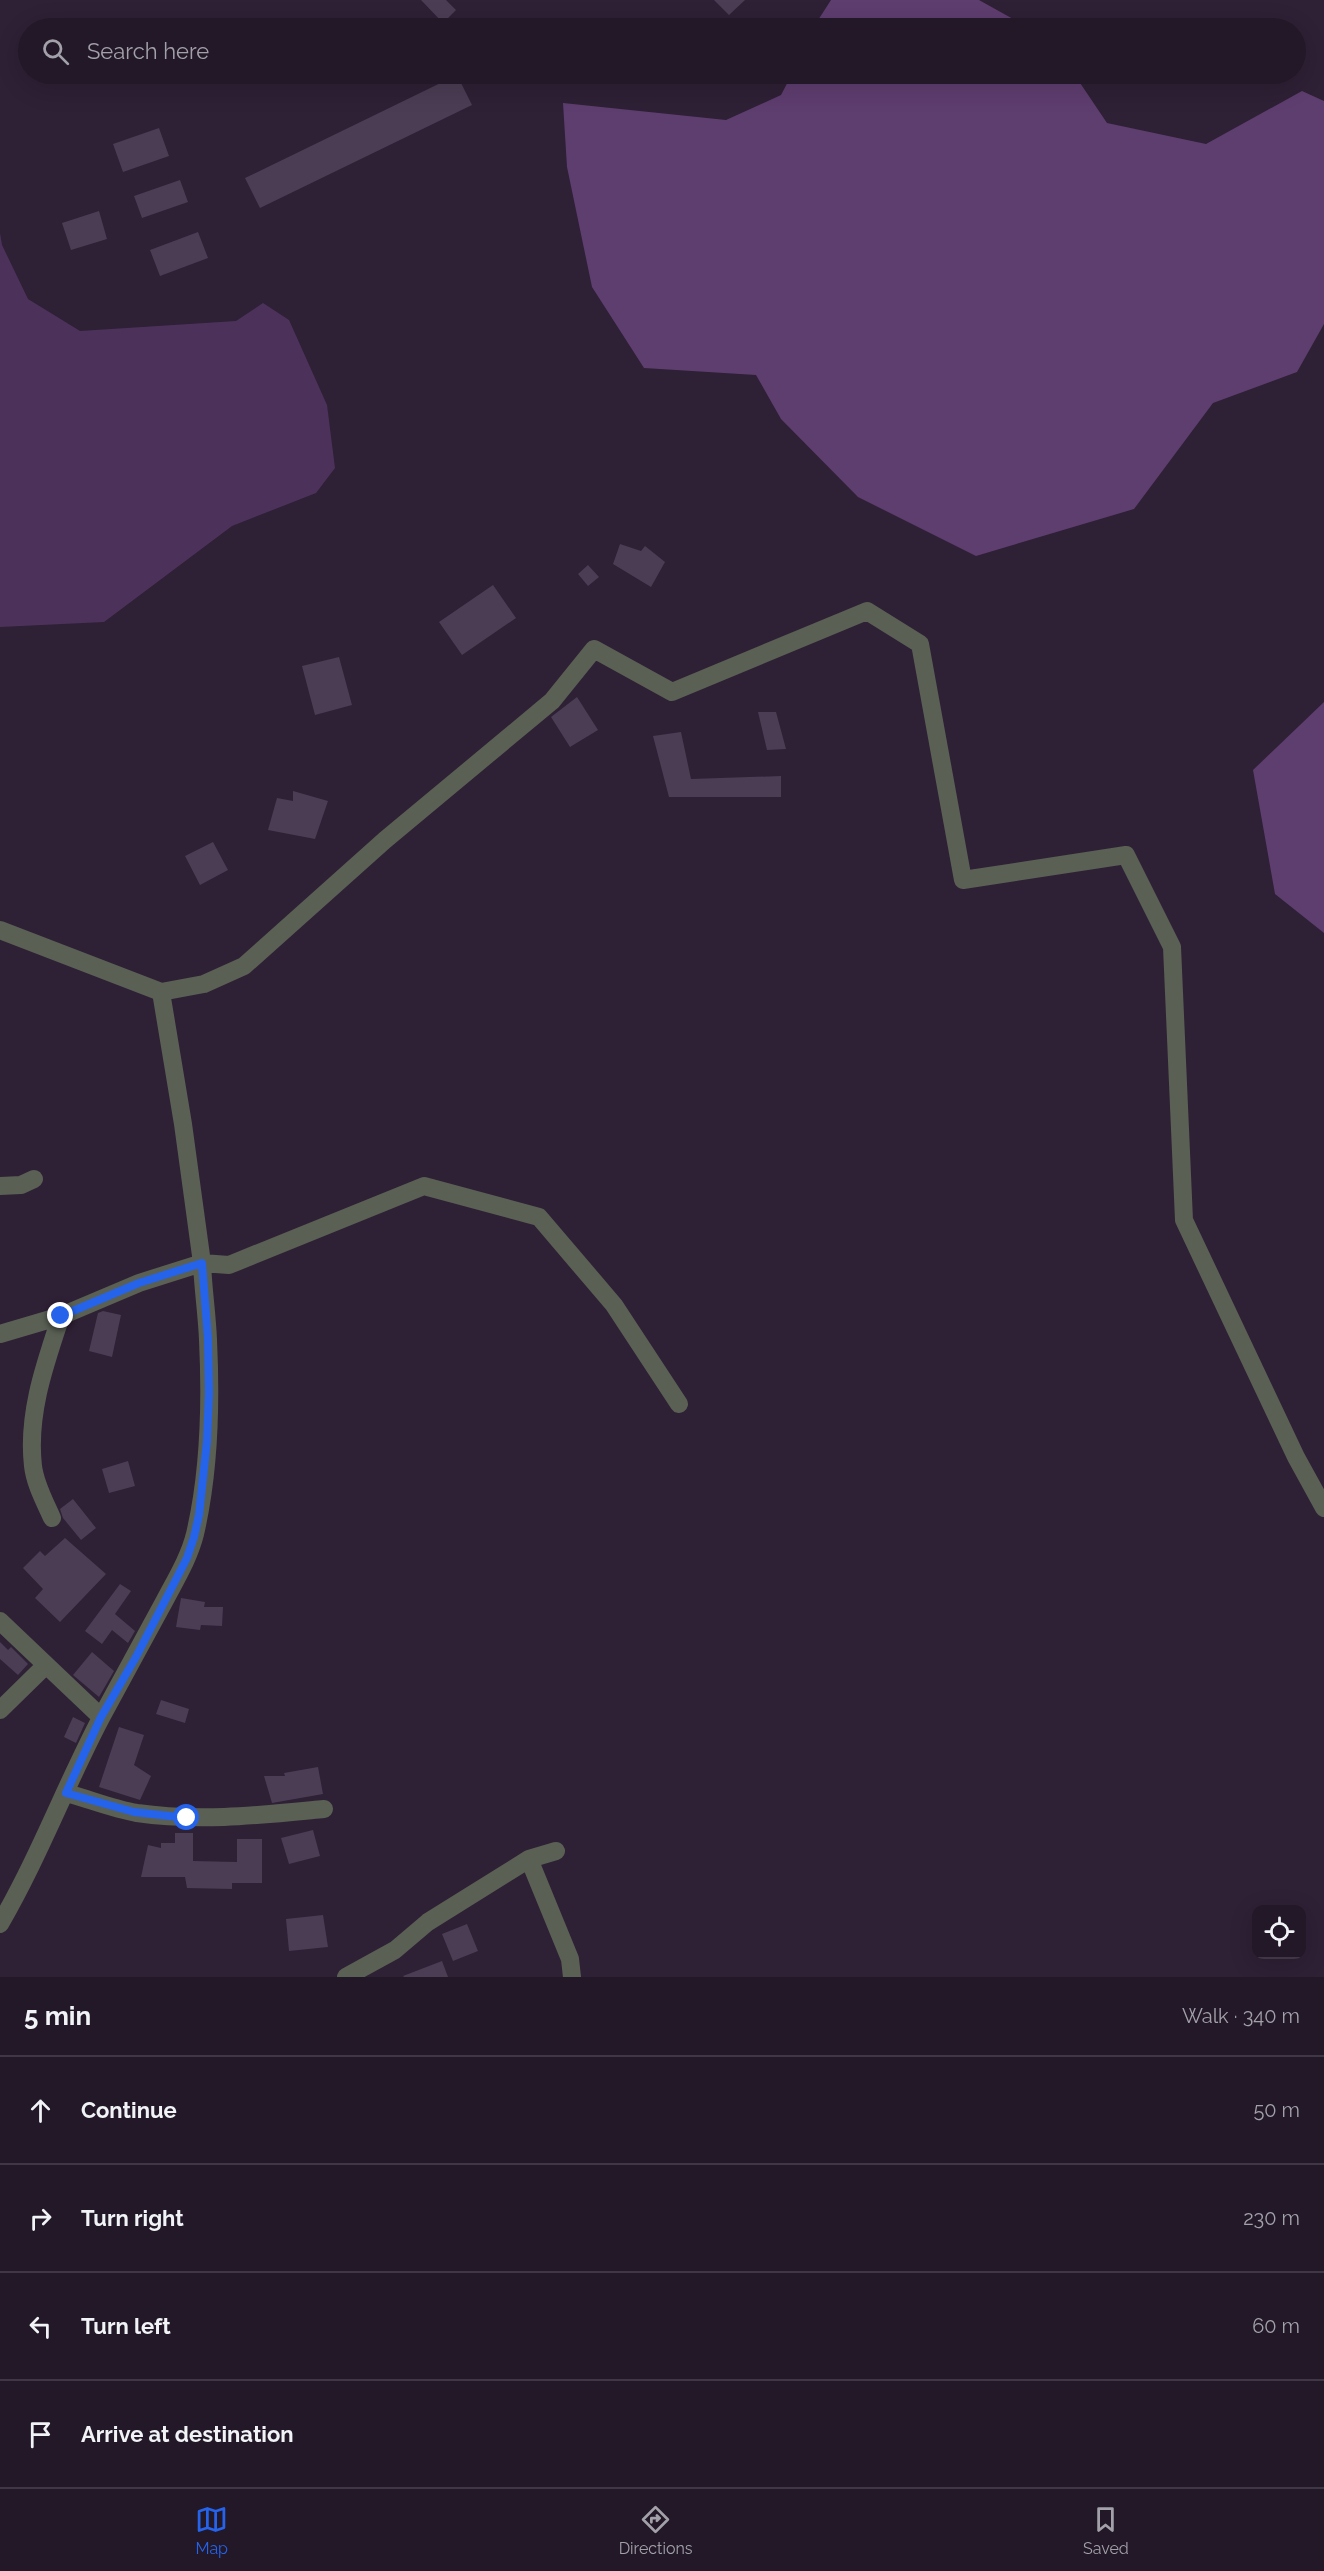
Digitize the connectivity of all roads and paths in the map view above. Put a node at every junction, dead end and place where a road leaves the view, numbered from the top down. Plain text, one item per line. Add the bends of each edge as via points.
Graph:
1 (0, 930) edge
2 (161, 992) junction
3 (34, 1179) dead end
4 (0, 1186) edge
5 (202, 1263) junction
6 (61, 1316) junction
7 (0, 1334) edge
8 (679, 1404) dead end
9 (1324, 1508) edge
10 (52, 1518) dead end
11 (0, 1621) edge
12 (45, 1666) junction
13 (0, 1710) edge
14 (101, 1717) junction
15 (66, 1793) junction
16 (324, 1809) dead end
17 (556, 1851) dead end
18 (529, 1859) junction
19 (0, 1924) edge
20 (346, 1977) edge
21 (572, 1977) edge

1 - 2 street
2 - 5 street
2 - 9 street via 204,984 244,966 385,840 552,701 594,649 672,692 867,611 920,644 963,880 1126,855 1172,947 1184,1220
3 - 4 street via 21,1185
5 - 6 street via 139,1283
5 - 8 street via 229,1265 424,1186 539,1217 614,1305
5 - 14 street via 209,1393 206,1452 194,1537 136,1657
6 - 7 street
6 - 10 street via 43,1367 34,1411 33,1466
11 - 12 street
12 - 13 street
12 - 14 street
14 - 15 street
15 - 16 street via 134,1812 187,1818 237,1818
15 - 19 street
17 - 18 street
18 - 20 street via 428,1922 395,1950
18 - 21 street via 570,1959

